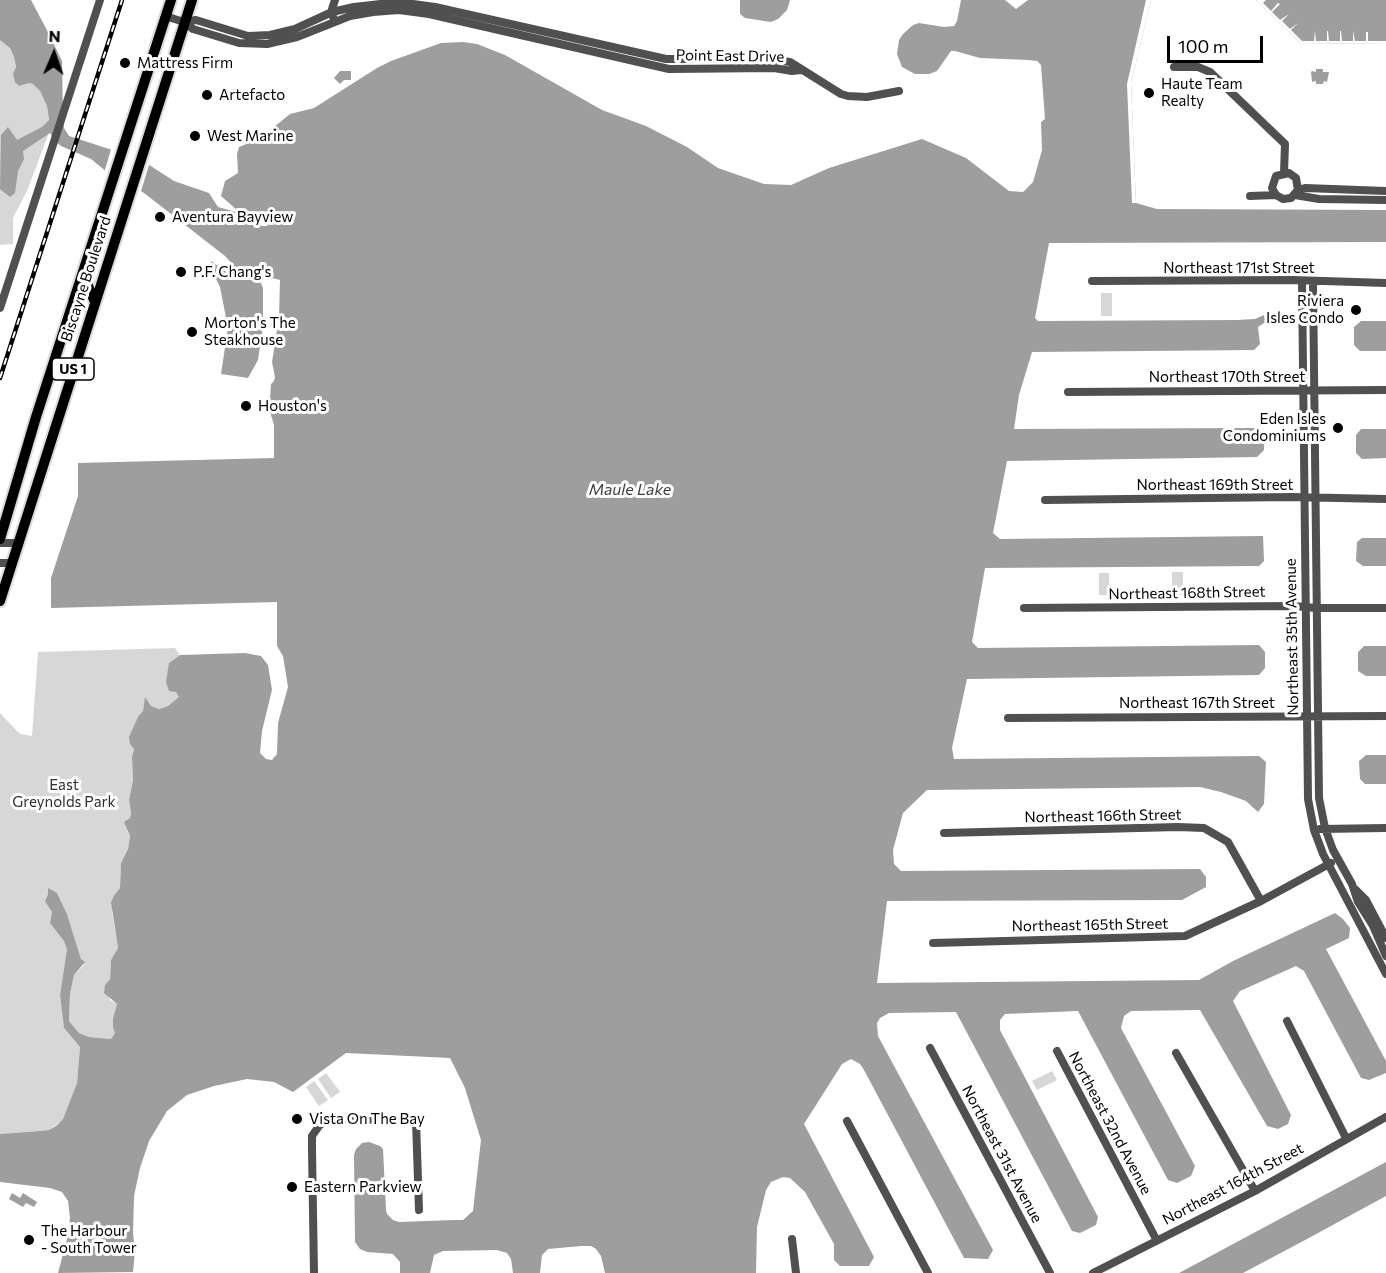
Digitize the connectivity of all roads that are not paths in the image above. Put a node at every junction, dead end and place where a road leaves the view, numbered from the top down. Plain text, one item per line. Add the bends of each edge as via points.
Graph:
1 (100, 0) edge
2 (171, 0) edge
3 (192, 0) edge
4 (335, 0) edge
5 (332, 12) junction
6 (165, 16) junction
7 (184, 22) junction
8 (334, 22) junction
9 (1174, 67) dead end
10 (801, 69) junction
11 (899, 91) dead end
12 (1284, 173) junction
13 (1386, 191) edge
14 (1296, 193) junction
15 (1276, 195) junction
16 (1250, 196) dead end
17 (1386, 200) edge
18 (87, 261) junction
19 (1092, 281) dead end
20 (1302, 281) junction
21 (1313, 282) junction
22 (1386, 283) edge
23 (95, 302) junction
24 (0, 308) edge
25 (1303, 390) junction
26 (1313, 390) junction
27 (1386, 390) edge
28 (1068, 392) dead end
29 (1303, 498) junction
30 (1315, 499) junction
31 (1045, 500) dead end
32 (1386, 500) edge
33 (0, 541) edge
34 (17, 543) junction
35 (6, 563) edge
36 (0, 602) edge
37 (1305, 607) junction
38 (1024, 608) dead end
39 (1316, 608) junction
40 (1386, 608) edge
41 (1306, 716) junction
42 (1317, 716) junction
43 (1386, 716) edge
44 (1008, 718) dead end
45 (1325, 828) junction
46 (1386, 828) edge
47 (1314, 831) junction
48 (944, 833) dead end
49 (1338, 859) junction
50 (1328, 865) junction
51 (1352, 885) junction
52 (1261, 901) junction
53 (1386, 938) edge
54 (933, 943) dead end
55 (1384, 959) edge
56 (1386, 974) edge
57 (1287, 1021) dead end
58 (930, 1048) dead end
59 (1057, 1051) dead end
60 (1176, 1053) dead end
61 (1386, 1117) edge
62 (847, 1121) dead end
63 (1346, 1138) junction
64 (1255, 1191) junction
65 (419, 1210) dead end
66 (792, 1239) dead end
67 (1156, 1239) junction
68 (314, 1273) edge
69 (796, 1273) edge
70 (928, 1273) edge
71 (1050, 1273) edge
72 (1093, 1273) edge

1 - 24 street
2 - 6 main road, Biscayne Boulevard / US 1
3 - 7 main road, Biscayne Boulevard / US 1
4 - 5 street
5 - 7 street, Point East Drive via 295,29 270,35 248,36 196,20
5 - 8 street
5 - 10 street, Point East Drive via 383,3 422,5 666,59 779,60
6 - 7 street, Point East Drive
6 - 18 main road, Biscayne Boulevard / US 1
7 - 8 street, Point East Drive via 193,29 239,43 267,44
7 - 23 main road, Biscayne Boulevard / US 1
8 - 10 street, Point East Drive via 373,12 405,11 669,69
9 - 12 street via 1198,67 1210,72 1285,144
10 - 11 street via 848,96
12 - 14 street via 1296,178
12 - 15 street via 1274,180 1272,188
13 - 14 street via 1305,188
14 - 15 street via 1287,199
14 - 17 street via 1319,199
15 - 16 street
18 - 23 main road via 88,286
18 - 33 main road, Biscayne Boulevard / US 1
19 - 20 street, Northeast 171st Street
20 - 21 street, Northeast 171st Street
20 - 25 street, Northeast 35th Avenue
21 - 22 street, Northeast 171st Street
21 - 26 street, Northeast 35th Avenue
23 - 34 main road, Biscayne Boulevard / US 1
25 - 26 street, Northeast 170th Street
25 - 28 street, Northeast 170th Street
25 - 29 street, Northeast 35th Avenue
26 - 27 street, Northeast 170th Street
26 - 30 street, Northeast 35th Avenue
29 - 30 street, Northeast 169th Street
29 - 31 street, Northeast 169th Street
29 - 37 street, Northeast 35th Avenue
30 - 32 street, Northeast 169th Street
30 - 39 street, Northeast 35th Avenue
33 - 34 street
34 - 35 main road, Biscayne Boulevard / US 1
35 - 36 main road, Biscayne Boulevard / US 1
37 - 38 street, Northeast 168th Street
37 - 39 street, Northeast 168th Street
37 - 41 street, Northeast 35th Avenue
39 - 40 street, Northeast 168th Street
39 - 42 street, Northeast 35th Avenue
41 - 42 street, Northeast 167th Street
41 - 44 street, Northeast 167th Street
41 - 47 street, Northeast 35th Avenue via 1307,787
42 - 43 street, Northeast 167th Street
42 - 45 street, Northeast 35th Avenue via 1319,798
45 - 46 street
45 - 47 street
45 - 49 street, Northeast 35th Avenue
47 - 50 street, Northeast 35th Avenue
48 - 52 street, Northeast 166th Street via 1204,828 1228,842
49 - 50 street, Northeast 165th Street
49 - 51 street, Northeast 35th Avenue
50 - 52 street, Northeast 165th Street
50 - 55 street, Northeast 35th Avenue
51 - 53 street, Northeast 35th Avenue via 1366,900
51 - 55 street, Northeast 35th Avenue
52 - 54 street, Northeast 165th Street via 1185,936
55 - 56 street, Northeast 35th Avenue
57 - 63 street
58 - 71 street, Northeast 31st Avenue
59 - 67 street, Northeast 32nd Avenue
60 - 64 street
61 - 63 street, Northeast 164th Street
62 - 70 street
63 - 64 street, Northeast 164th Street
64 - 67 street, Northeast 164th Street
65 - 68 street via 416,1121 353,1119 318,1125 312,1136
66 - 69 street
67 - 72 street, Northeast 164th Street

